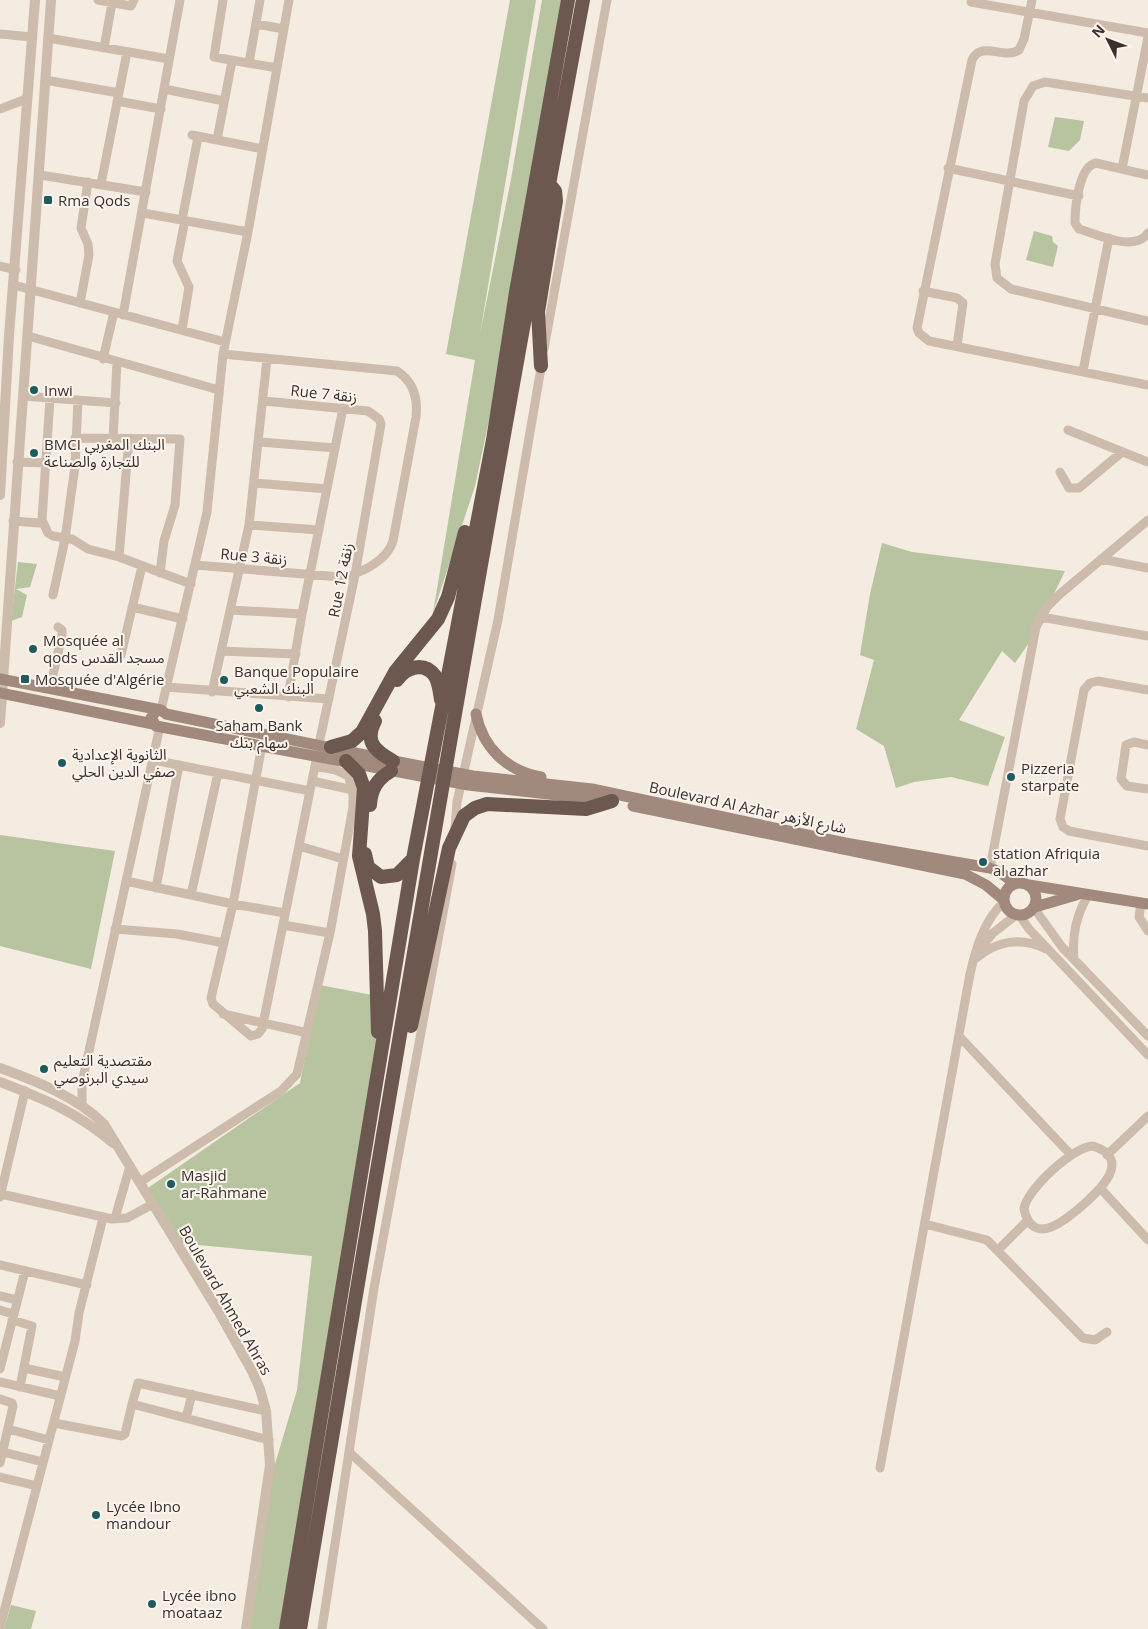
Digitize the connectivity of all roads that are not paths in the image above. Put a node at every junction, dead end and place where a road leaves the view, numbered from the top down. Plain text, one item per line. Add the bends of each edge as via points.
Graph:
1 (35, 0) edge
2 (51, 0) edge
3 (98, 0) edge
4 (134, 0) edge
5 (180, 0) edge
6 (224, 0) edge
7 (259, 0) edge
8 (290, 0) edge
9 (568, 0) edge
10 (582, 0) edge
11 (606, 0) edge
12 (1032, 0) edge
13 (971, 2) dead end
14 (112, 4) junction
15 (1029, 11) junction
16 (256, 24) junction
17 (284, 29) junction
18 (1148, 33) edge
19 (0, 34) edge
20 (32, 37) junction
21 (1148, 37) edge
22 (48, 38) junction
23 (104, 48) junction
24 (127, 52) junction
25 (169, 59) junction
26 (232, 61) junction
27 (249, 63) junction
28 (277, 68) junction
29 (45, 80) junction
30 (164, 89) junction
31 (1136, 96) junction
32 (118, 97) junction
33 (1148, 98) edge
34 (26, 99) junction
35 (224, 101) junction
36 (0, 109) edge
37 (161, 109) junction
38 (217, 140) junction
39 (263, 149) junction
40 (948, 168) junction
41 (1122, 168) junction
42 (1148, 174) edge
43 (40, 175) junction
44 (1010, 181) junction
45 (88, 182) junction
46 (102, 184) junction
47 (549, 184) junction
48 (146, 192) junction
49 (1079, 196) junction
50 (142, 212) junction
51 (184, 220) junction
52 (248, 232) junction
53 (1148, 233) edge
54 (1109, 238) junction
55 (0, 266) edge
56 (16, 270) junction
57 (14, 285) junction
58 (31, 289) junction
59 (923, 291) junction
60 (80, 303) junction
61 (1094, 309) junction
62 (118, 313) junction
63 (1148, 321) edge
64 (182, 330) junction
65 (5, 335) edge
66 (28, 336) junction
67 (225, 342) junction
68 (957, 346) junction
69 (223, 354) junction
70 (104, 359) junction
71 (267, 359) junction
72 (116, 362) junction
73 (541, 366) junction
74 (1083, 371) junction
75 (1148, 385) edge
76 (219, 390) junction
77 (23, 396) junction
78 (50, 398) junction
79 (78, 400) junction
80 (264, 401) junction
81 (116, 404) junction
82 (343, 408) junction
83 (2, 412) edge
84 (379, 419) joint
85 (1068, 430) dead end
86 (76, 438) junction
87 (112, 439) junction
88 (129, 439) junction
89 (493, 440) junction
90 (260, 442) junction
91 (335, 448) junction
92 (1122, 452) junction
93 (18, 462) junction
94 (1148, 462) edge
95 (46, 464) junction
96 (1060, 472) dead end
97 (255, 483) junction
98 (327, 489) junction
99 (0, 495) edge
100 (42, 520) junction
101 (1148, 520) edge
102 (13, 521) junction
103 (249, 525) junction
104 (319, 530) junction
105 (65, 539) junction
106 (119, 557) junction
107 (1101, 559) junction
108 (195, 565) junction
109 (142, 566) junction
110 (240, 568) junction
111 (1148, 568) edge
112 (160, 573) junction
113 (311, 575) junction
114 (356, 575) junction
115 (191, 584) junction
116 (53, 595) dead end
117 (132, 608) junction
118 (230, 610) junction
119 (302, 614) junction
120 (1041, 617) junction
121 (183, 619) junction
122 (58, 627) dead end
123 (1148, 636) edge
124 (221, 651) junction
125 (296, 654) junction
126 (121, 655) dead end
127 (1, 680) edge
128 (166, 687) junction
129 (50, 688) junction
130 (1148, 690) edge
131 (212, 692) junction
132 (1, 693) edge
133 (288, 697) junction
134 (330, 699) junction
135 (442, 710) junction
136 (162, 711) junction
137 (476, 714) junction
138 (0, 723) edge
139 (159, 725) junction
140 (262, 745) junction
141 (1148, 745) edge
142 (321, 753) junction
143 (347, 756) junction
144 (153, 760) junction
145 (179, 766) junction
146 (398, 767) junction
147 (218, 773) junction
148 (256, 780) junction
149 (469, 780) junction
150 (312, 781) junction
151 (1148, 789) edge
152 (353, 790) junction
153 (310, 791) junction
154 (635, 798) junction
155 (612, 801) junction
156 (454, 835) junction
157 (299, 846) junction
158 (1148, 846) edge
159 (344, 859) junction
160 (412, 859) junction
161 (990, 868) junction
162 (126, 881) junction
163 (1015, 884) junction
164 (1030, 886) junction
165 (156, 888) junction
166 (191, 895) junction
167 (1084, 895) junction
168 (1004, 901) junction
169 (1144, 903) edge
170 (233, 904) junction
171 (1034, 908) junction
172 (285, 913) junction
173 (1018, 916) junction
174 (283, 925) junction
175 (115, 929) junction
176 (1148, 931) edge
177 (330, 933) junction
178 (224, 943) junction
179 (1049, 950) junction
180 (974, 958) junction
181 (1074, 959) junction
182 (223, 1014) junction
183 (264, 1022) junction
184 (308, 1033) junction
185 (959, 1036) junction
186 (1148, 1036) edge
187 (1148, 1055) edge
188 (0, 1068) edge
189 (392, 1076) junction
190 (0, 1082) edge
191 (82, 1083) junction
192 (25, 1092) junction
193 (72, 1100) junction
194 (82, 1105) junction
195 (67, 1109) junction
196 (78, 1115) junction
197 (1148, 1116) edge
198 (118, 1147) junction
199 (1071, 1155) junction
200 (1107, 1155) junction
201 (362, 1162) junction
202 (130, 1166) junction
203 (140, 1182) junction
204 (1101, 1189) junction
205 (0, 1196) edge
206 (153, 1204) junction
207 (103, 1218) junction
208 (115, 1218) junction
209 (1028, 1220) junction
210 (925, 1224) junction
211 (1148, 1240) edge
212 (998, 1250) junction
213 (0, 1265) edge
214 (25, 1271) junction
215 (87, 1285) junction
216 (0, 1296) edge
217 (17, 1300) junction
218 (0, 1310) edge
219 (13, 1317) junction
220 (1107, 1332) dead end
221 (24, 1368) junction
222 (0, 1369) edge
223 (65, 1377) junction
224 (0, 1382) edge
225 (20, 1387) junction
226 (192, 1394) junction
227 (60, 1396) junction
228 (0, 1399) edge
229 (132, 1404) junction
230 (266, 1411) junction
231 (186, 1418) junction
232 (54, 1422) junction
233 (8, 1430) junction
234 (49, 1440) junction
235 (269, 1440) junction
236 (3, 1452) junction
237 (349, 1452) junction
238 (44, 1462) junction
239 (0, 1463) edge
240 (880, 1468) dead end
241 (0, 1477) edge
242 (37, 1486) junction
243 (0, 1627) edge
244 (246, 1629) edge
245 (286, 1629) edge
246 (300, 1629) edge
247 (322, 1629) edge
248 (543, 1629) edge

1 - 20 street
2 - 22 street
3 - 14 street
4 - 14 street via 131,6
5 - 25 street
6 - 26 street via 214,56
7 - 16 street
8 - 17 street
9 - 89 highway
10 - 47 highway
11 - 73 street
12 - 15 street
13 - 15 street
14 - 23 street
15 - 18 street
15 - 40 street via 1024,39 1017,52 981,51 973,56
16 - 17 street
16 - 27 street
17 - 28 street
19 - 20 street
20 - 34 street
21 - 31 street
22 - 23 street
22 - 29 street
23 - 24 street
24 - 25 street
24 - 32 street
25 - 30 street
26 - 27 street
26 - 35 street
27 - 28 street
28 - 39 street
29 - 32 street
29 - 43 street
30 - 35 street
30 - 37 street
31 - 33 street
31 - 41 street
31 - 44 street via 1045,82 1033,86 1024,101
32 - 37 street
32 - 46 street
34 - 36 street
34 - 56 street
35 - 38 street
37 - 48 street
38 - 39 street
38 - 51 street via 195,136
39 - 52 street
40 - 44 street
40 - 59 street
41 - 42 street
41 - 49 street via 1096,163 1089,165 1083,173
43 - 45 street
43 - 58 street
44 - 49 street
44 - 61 street via 994,264 997,278 1011,289
45 - 46 street
45 - 60 street via 81,228 89,250
46 - 48 street
47 - 73 highway via 555,191 556,201 538,312
47 - 189 highway
48 - 50 street
49 - 54 street via 1075,219 1077,228
50 - 51 street
50 - 62 street
51 - 52 street
51 - 64 street via 177,261 190,287
52 - 67 street
53 - 54 street via 1143,240 1134,242
54 - 61 street
55 - 56 street
56 - 57 street
57 - 58 street
57 - 65 street
58 - 60 street
58 - 66 street
59 - 68 street via 919,333 930,341
59 - 68 street via 957,298 963,304
60 - 62 street
61 - 63 street
61 - 74 street
62 - 64 street
62 - 70 street
64 - 67 street
65 - 83 street
66 - 70 street
66 - 77 street
67 - 69 street
68 - 74 street
69 - 71 street
69 - 76 street
70 - 72 street
71 - 80 street
71 - 114 street via 397,371 407,380 416,397 416,418 391,548
72 - 76 street
72 - 81 street
73 - 137 street via 498,620
74 - 75 street
76 - 108 street via 209,498
77 - 78 street
77 - 93 street
78 - 79 street
78 - 95 street
79 - 81 street
79 - 86 street
80 - 82 street, Rue 7 زنقة
80 - 90 street
81 - 87 street
82 - 84 street, Rue 7 زنقة via 368,411
82 - 91 street
83 - 99 street
84 - 114 street, Rue 12 زنقة via 380,430
85 - 92 street
86 - 87 street
86 - 105 street
87 - 88 street
88 - 106 street
88 - 112 street via 180,440 174,506 164,541
89 - 135 highway
89 - 142 highway via 448,598 438,619 395,672 362,732 352,741
90 - 91 street
90 - 97 street
91 - 98 street
92 - 94 street
92 - 96 street via 1074,490 1069,488
93 - 95 street
93 - 102 street
95 - 100 street
97 - 98 street
97 - 103 street
98 - 104 street
100 - 102 street via 39,523
100 - 105 street via 48,533
101 - 107 street
102 - 127 street
103 - 104 street
103 - 110 street
104 - 113 street
105 - 106 street
105 - 116 street
106 - 109 street
107 - 111 street
107 - 120 street via 1053,600
108 - 110 street, Rue 3 زنقة
108 - 115 street
109 - 112 street
109 - 117 street
110 - 113 street, Rue 3 زنقة
110 - 118 street
112 - 115 street
113 - 114 street, Rue 3 زنقة
113 - 119 street
114 - 134 street, Rue 12 زنقة
115 - 121 street
117 - 121 street
117 - 126 street
118 - 119 street
118 - 124 street
119 - 125 street
120 - 123 street
120 - 161 street via 1033,637
121 - 128 street
122 - 129 street via 63,631
124 - 125 street
124 - 131 street
125 - 133 street
127 - 129 main road
127 - 132 street
128 - 131 street
128 - 136 street
129 - 136 main road
130 - 158 street via 1098,681 1090,683 1084,690 1060,819 1069,831
131 - 133 street
132 - 138 street
132 - 139 main road
133 - 134 street
134 - 142 street, Rue 12 زنقة
135 - 146 highway via 439,686 429,670 411,668 402,673 372,728 370,738 374,749
135 - 160 highway
136 - 139 main road via 166,722
136 - 142 main road
137 - 154 main road via 490,748 511,766 528,774 606,788
137 - 156 street via 457,802
139 - 140 main road
139 - 144 street
140 - 142 main road
140 - 148 street
141 - 151 street via 1134,742 1126,745 1121,779 1127,786
142 - 143 main road
142 - 143 main road
142 - 150 street, Rue 12 زنقة
142 - 152 street via 346,774
143 - 146 main road
143 - 201 highway via 364,788 359,856 375,931 378,1032
144 - 145 street
144 - 162 street
145 - 147 street
145 - 165 street
146 - 149 main road
146 - 160 highway via 378,781 370,797 365,859 373,874 389,878 397,875
147 - 148 street
147 - 166 street
148 - 153 street
148 - 170 street
149 - 154 main road, Boulevard Al Azhar شارع الأزهر via 592,789
149 - 155 main road, Boulevard Al Azhar شارع الأزهر
150 - 152 street
150 - 153 street, Rue 12 زنقة
152 - 159 street
153 - 157 street, Rue 12 زنقة
154 - 161 main road, Boulevard Al Azhar شارع الأزهر via 844,843
155 - 156 highway via 579,810 487,804 470,810
155 - 168 main road, Boulevard Al Azhar شارع الأزهر via 965,874 986,885
156 - 189 highway via 411,1026
156 - 237 street via 447,892 374,1288
157 - 159 street
157 - 172 street, Rue 12 زنقة
159 - 177 street
160 - 201 highway
161 - 163 main road, Boulevard Al Azhar شارع الأزهر
162 - 165 street
162 - 175 street
163 - 164 main road
163 - 168 main road via 1006,890
164 - 167 main road
164 - 171 main road via 1036,893
165 - 166 street
166 - 170 street
167 - 169 main road
167 - 171 main road via 1057,899
167 - 181 street via 1075,926
168 - 173 main road via 1008,911
168 - 180 street via 991,915
169 - 176 street via 1139,917
170 - 172 street
170 - 178 street
171 - 173 main road
171 - 181 street
172 - 174 street, Rue 12 زنقة
173 - 179 street
173 - 180 street via 993,933
174 - 177 street
174 - 183 street, Rue 12 زنقة
175 - 178 street via 178,934
175 - 191 street
177 - 184 street
178 - 182 street via 211,998 212,1004
179 - 180 street via 1023,941 1010,941
179 - 187 street
180 - 185 street
181 - 186 street
182 - 183 street
182 - 183 street via 250,1036 258,1034
183 - 184 street
184 - 203 street via 297,1074 288,1085
185 - 199 street
185 - 210 street
188 - 193 street, Boulevard Ahmed Ahras
189 - 246 highway
190 - 192 street, Boulevard Ahmed Ahras
191 - 193 street
191 - 194 street
192 - 195 street, Boulevard Ahmed Ahras
192 - 205 street
193 - 194 street, Boulevard Ahmed Ahras
193 - 195 street
194 - 196 street
194 - 198 street, Boulevard Ahmed Ahras via 104,1124
195 - 196 street, Boulevard Ahmed Ahras
196 - 198 street, Boulevard Ahmed Ahras
197 - 200 street
198 - 202 street, Boulevard Ahmed Ahras
199 - 200 street via 1088,1146
199 - 209 street via 1027,1198 1024,1209
200 - 204 street via 1112,1170
201 - 245 highway
202 - 203 street, Boulevard Ahmed Ahras
202 - 208 street
203 - 206 street, Boulevard Ahmed Ahras
204 - 209 street via 1060,1225 1039,1228
204 - 211 street
205 - 207 street
206 - 208 street via 127,1218
206 - 230 street, Boulevard Ahmed Ahras via 252,1371
207 - 208 street
207 - 215 street
209 - 212 street
210 - 212 street via 980,1237
210 - 240 street
212 - 220 street via 1084,1338 1095,1340
213 - 214 street
214 - 215 street
214 - 217 street
215 - 223 street
216 - 217 street
217 - 219 street
218 - 219 street
219 - 221 street via 32,1326
219 - 222 street
221 - 223 street
221 - 225 street
223 - 227 street
224 - 225 street
225 - 227 street
226 - 229 street via 138,1383
226 - 230 street
226 - 231 street
227 - 232 street
228 - 233 street via 13,1404
229 - 231 street
229 - 232 street via 122,1436
230 - 235 street, Boulevard Ahmed Ahras
231 - 235 street
232 - 234 street
233 - 234 street
233 - 236 street
234 - 238 street
235 - 244 street, Boulevard Ahmed Ahras via 270,1465
236 - 238 street
236 - 239 street
237 - 247 street
237 - 248 street
238 - 242 street
241 - 242 street
242 - 243 street

